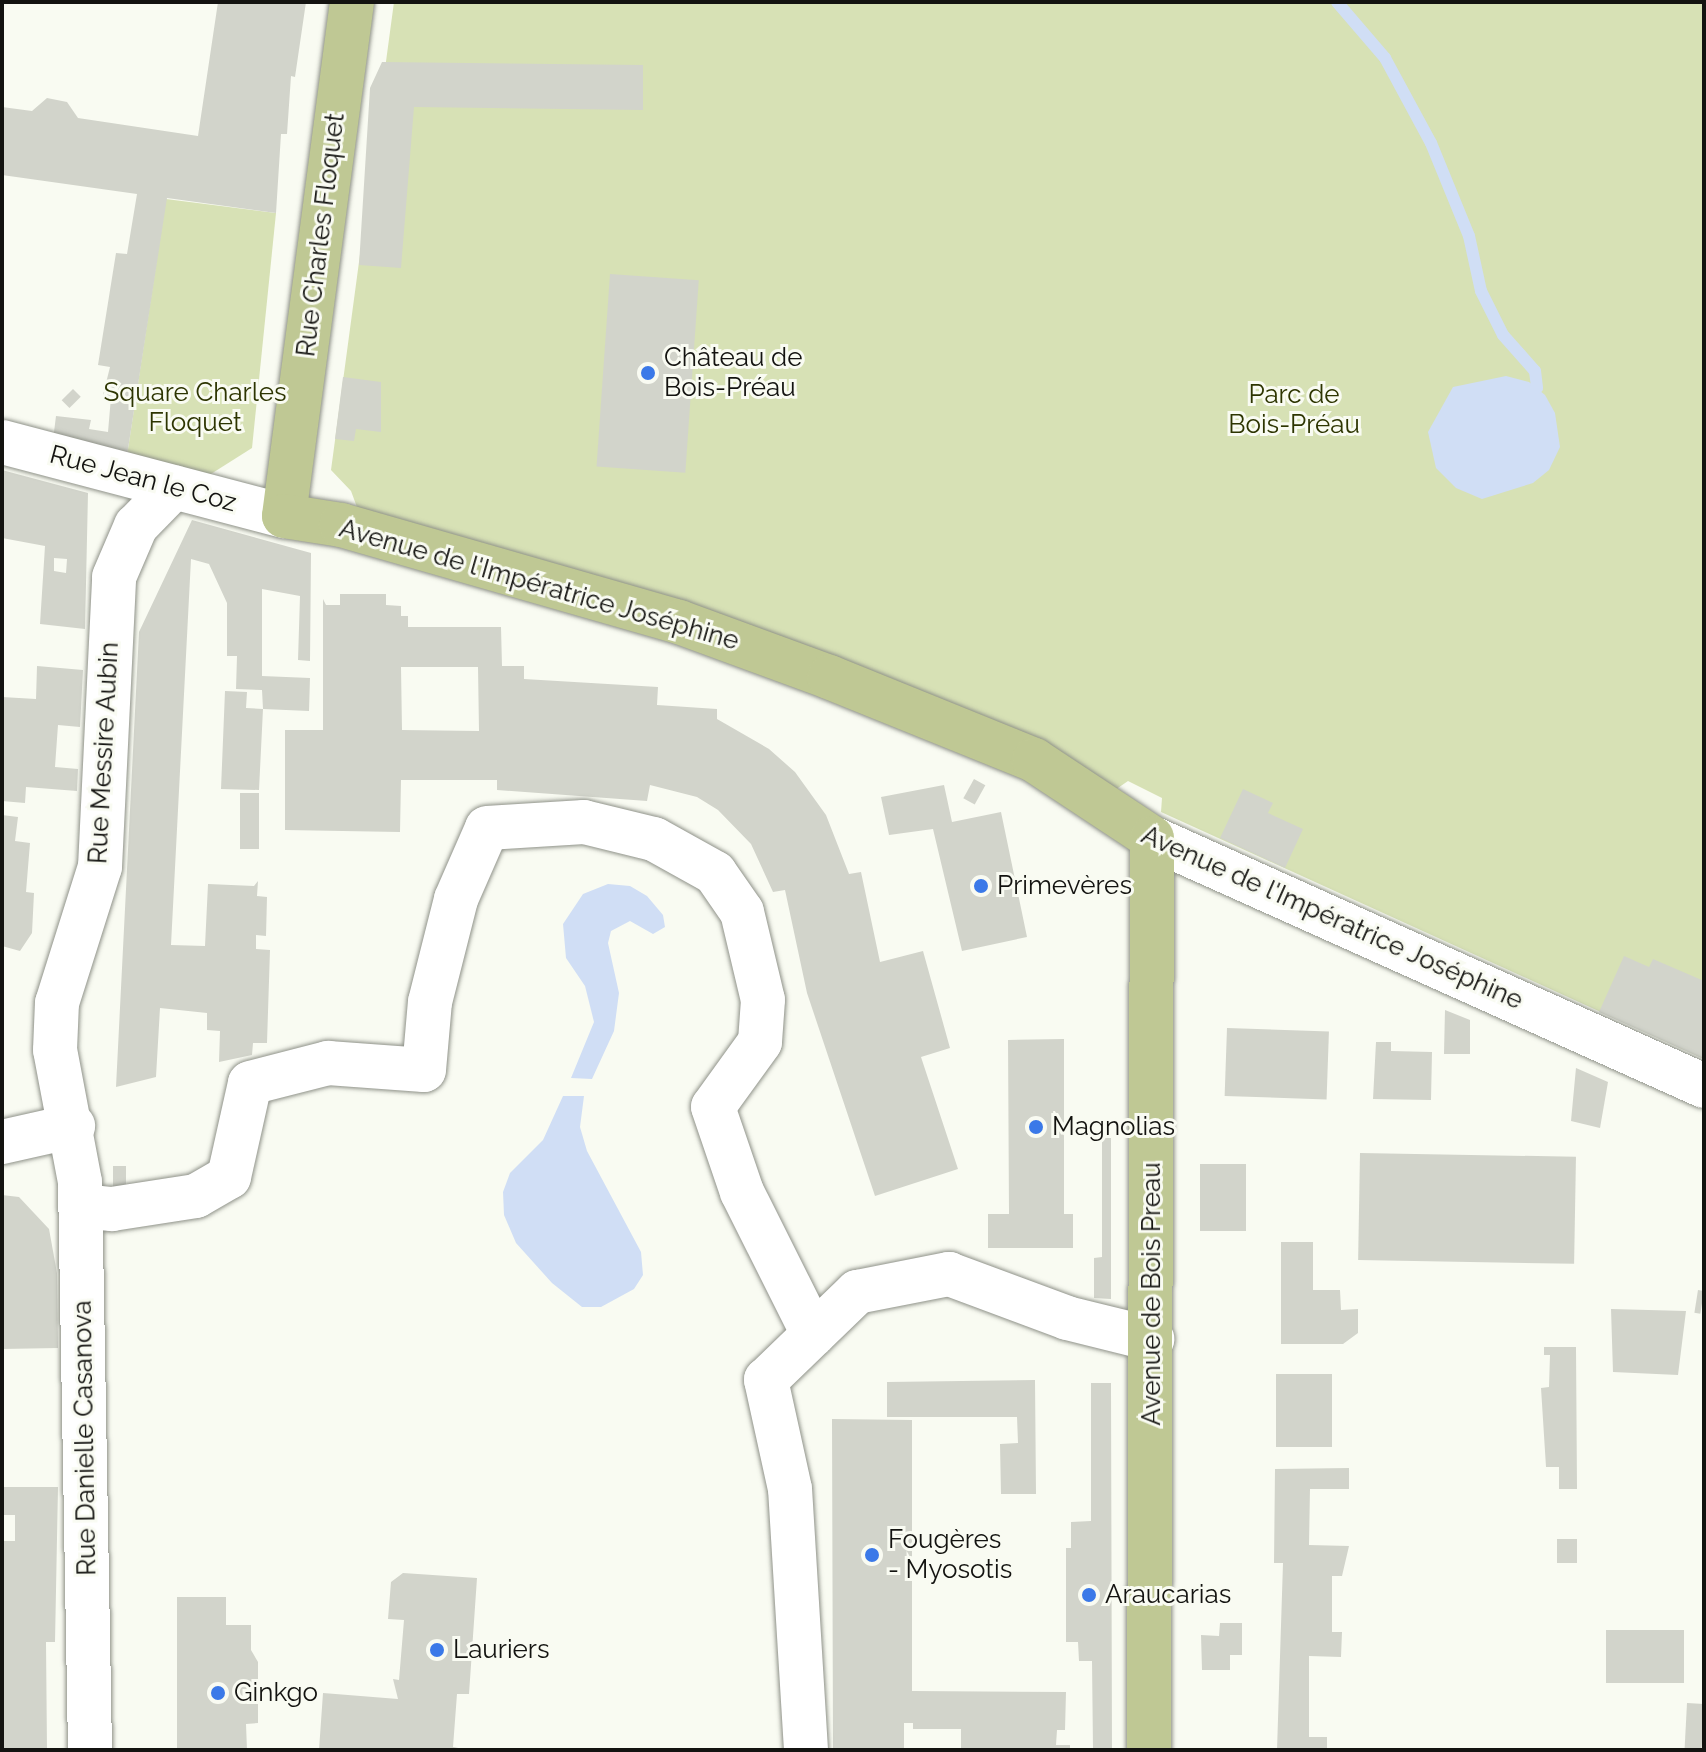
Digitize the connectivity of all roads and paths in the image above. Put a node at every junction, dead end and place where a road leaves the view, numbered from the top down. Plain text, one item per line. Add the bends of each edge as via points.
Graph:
1 (352, 2) edge
2 (2, 442) edge
3 (174, 487) junction
4 (284, 516) junction
5 (1152, 838) junction
6 (1704, 1086) edge
7 (73, 1126) junction
8 (2, 1142) edge
9 (81, 1206) junction
10 (813, 1334) junction
11 (1152, 1339) junction
12 (90, 1750) edge
13 (806, 1750) edge
14 (1149, 1750) edge

1 - 4 main road, Rue Charles Floquet
2 - 3 street, Rue Jean le Coz
3 - 4 street, Rue Jean le Coz
3 - 7 street, Rue Messire Aubin via 136,526 114,577 100,867 57,1003 55,1050
4 - 5 main road, Avenue de l'Impératrice Joséphine via 341,525 679,622 829,677 1034,760
5 - 6 street, Avenue de l'Impératrice Joséphine
5 - 11 main road, Avenue de Bois Preau
7 - 8 street
7 - 9 street, Rue Danielle Casanova
9 - 10 street via 112,1209 196,1196 229,1177 250,1083 328,1063 424,1070 430,1002 456,899 487,828 584,822 654,839 715,873 742,912 763,1000 760,1042 713,1107 742,1192
9 - 12 street, Rue Danielle Casanova
10 - 11 street via 857,1292 949,1274 1067,1318
10 - 13 street via 766,1380 790,1489
11 - 14 main road, Avenue de Bois Preau

